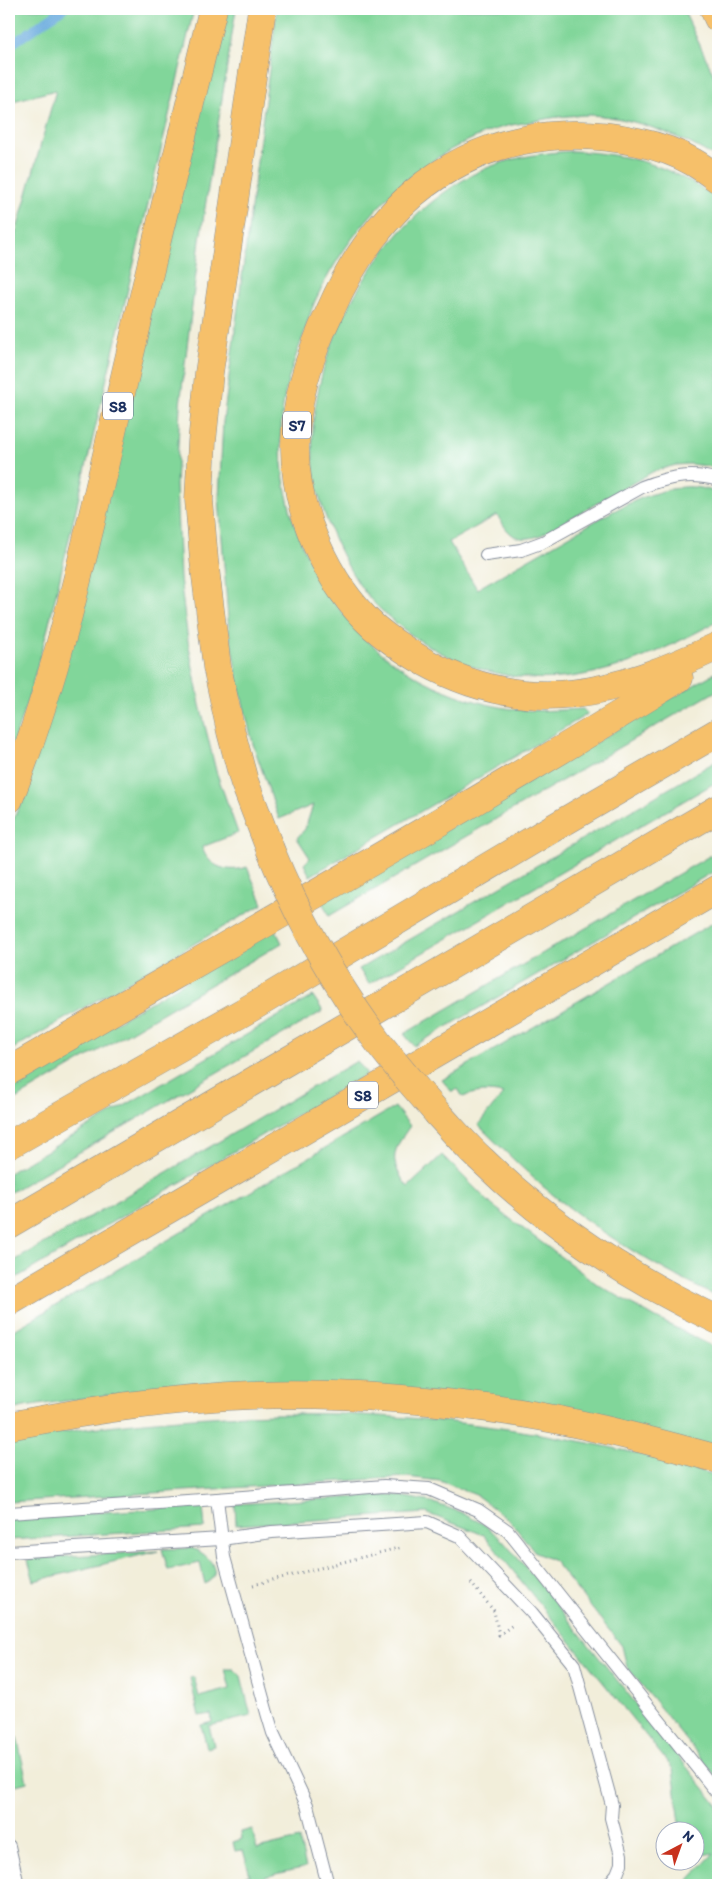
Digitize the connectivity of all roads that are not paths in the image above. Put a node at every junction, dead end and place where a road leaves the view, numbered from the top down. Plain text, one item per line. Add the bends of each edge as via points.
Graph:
1 (213, 9) edge
2 (262, 9) edge
3 (714, 9) edge
4 (718, 18) edge
5 (718, 179) edge
6 (718, 480) edge
7 (486, 555) dead end
8 (718, 646) edge
9 (718, 653) edge
10 (718, 732) edge
11 (9, 799) edge
12 (718, 809) edge
13 (718, 890) edge
14 (9, 1071) edge
15 (9, 1145) edge
16 (9, 1224) edge
17 (9, 1302) edge
18 (718, 1320) edge
19 (9, 1426) edge
20 (718, 1459) edge
21 (217, 1499) junction
22 (9, 1513) edge
23 (221, 1539) junction
24 (9, 1552) edge
25 (718, 1794) edge
26 (9, 1846) edge
27 (18, 1885) edge
28 (328, 1885) edge
29 (608, 1885) edge

1 - 11 highway, S8 via 64,633 28,750
2 - 18 highway, bridge via 209,373 199,500 219,676 244,781 287,891 312,941 373,1036 438,1114 490,1168 590,1248
3 - 4 highway
5 - 8 highway, S7 via 692,161 656,146 612,136 566,134 525,138 449,168 413,194 389,218 344,280 305,376 294,445 296,474 313,536 327,566 347,596 373,626 403,649 447,674 478,685 522,694 562,696 639,680
6 - 7 lane via 704,476 659,480 543,542 521,550
9 - 14 highway via 599,727
10 - 15 highway via 254,1006
12 - 16 highway
13 - 17 highway, S8
19 - 20 highway via 111,1408 168,1402 252,1395 324,1395 435,1402 538,1416
21 - 22 lane
21 - 23 lane
21 - 25 lane via 384,1486 429,1489 478,1510 508,1532
23 - 24 lane
23 - 28 lane via 232,1590 274,1733 307,1806
23 - 29 lane via 272,1532 427,1522 459,1536 532,1613 574,1665 612,1804 611,1818 621,1855 617,1874
26 - 27 lane

